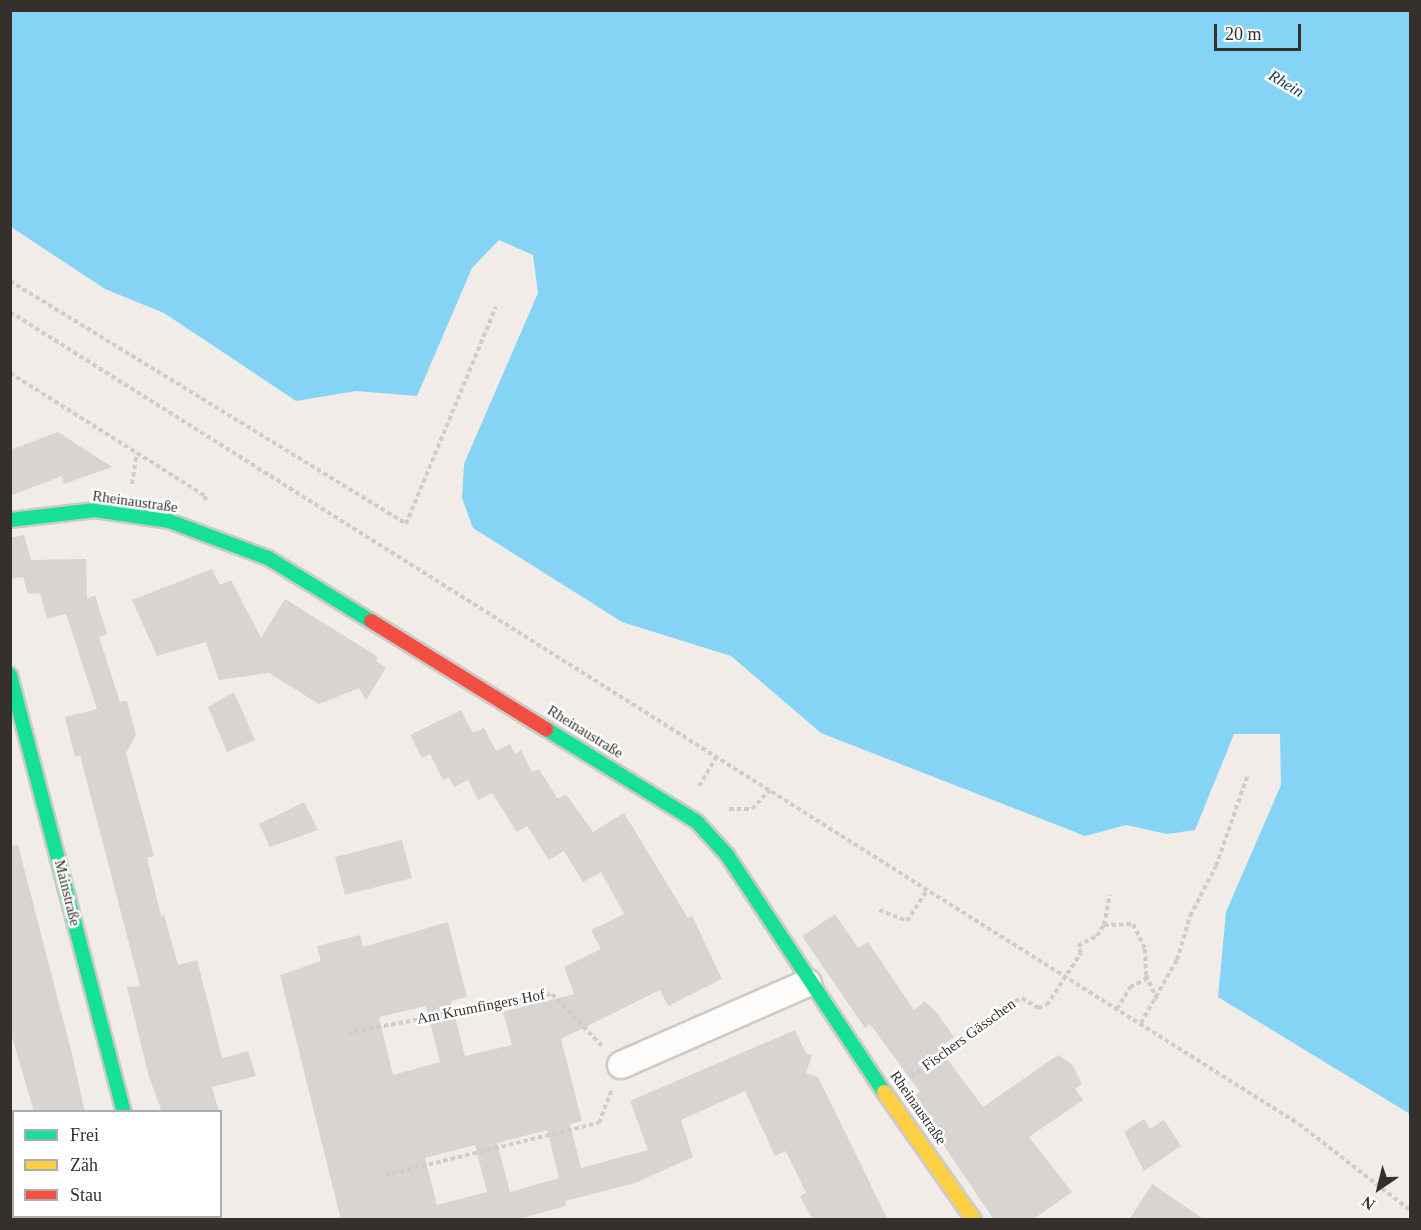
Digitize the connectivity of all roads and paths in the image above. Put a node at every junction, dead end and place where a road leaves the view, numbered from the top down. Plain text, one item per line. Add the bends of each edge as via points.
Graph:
1 (10, 281) edge
2 (495, 307) dead end
3 (10, 312) edge
4 (10, 373) edge
5 (205, 496) dead end
6 (10, 520) edge
7 (10, 675) edge
8 (717, 756) junction
9 (1248, 774) dead end
10 (770, 790) junction
11 (706, 795) dead end
12 (723, 806) dead end
13 (928, 889) junction
14 (1110, 895) dead end
15 (879, 910) dead end
16 (1104, 925) junction
17 (1066, 976) junction
18 (1148, 978) junction
19 (808, 983) junction
20 (1157, 1000) junction
21 (1117, 1009) junction
22 (1141, 1023) junction
23 (347, 1033) dead end
24 (621, 1065) junction
25 (888, 1093) junction
26 (123, 1110) edge
27 (385, 1175) dead end
28 (1410, 1210) edge
29 (974, 1220) edge

1 - 2 path via 406,524
3 - 8 path
4 - 5 path
6 - 19 street, Rheinaustraße via 31,514 95,510 169,521 268,558 697,822 727,855
7 - 26 street, Mainstraße
8 - 10 path
8 - 11 path via 697,789
9 - 20 path via 1216,866 1190,916 1177,960
10 - 12 path via 752,809 732,811
10 - 13 path
13 - 15 path via 907,921
13 - 17 path
14 - 16 path
16 - 17 path via 1097,936 1078,946 1081,953
16 - 18 path via 1133,924 1145,949
17 - 21 path
17 - 25 path, Fischers Gässchen via 1047,1005 1038,1008 1022,998
18 - 20 path
18 - 21 path via 1130,987
19 - 24 street
19 - 25 street, Rheinaustraße
20 - 22 path
21 - 22 path
22 - 28 path via 1299,1124
23 - 24 path, Am Krumfingers Hof via 552,994
24 - 27 path via 599,1124
25 - 29 street, Rheinaustraße

